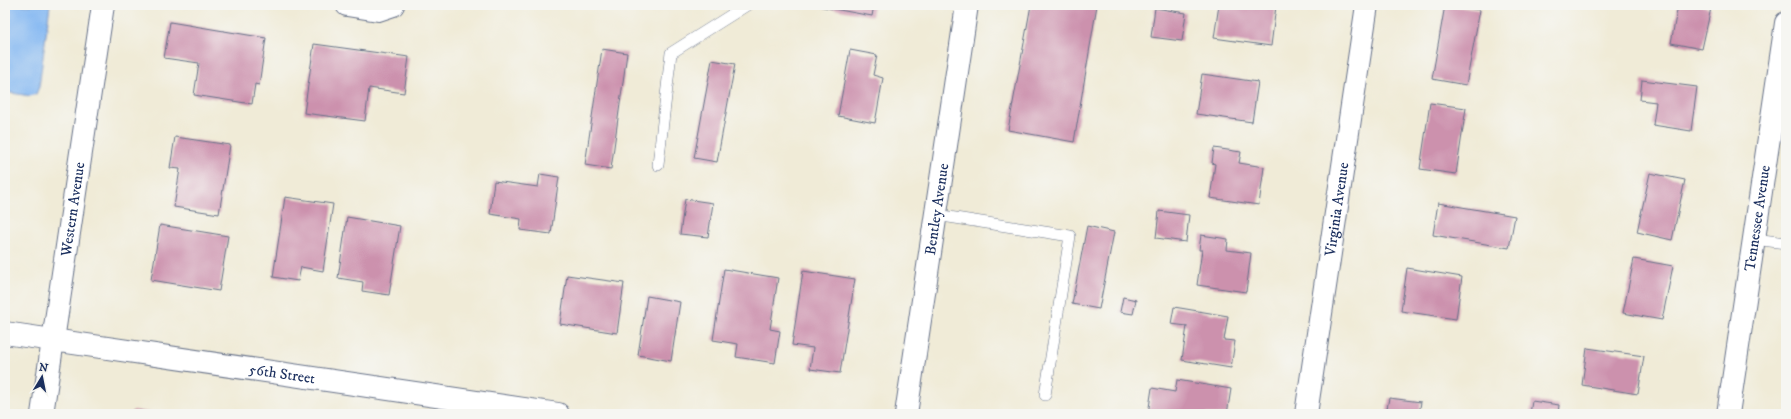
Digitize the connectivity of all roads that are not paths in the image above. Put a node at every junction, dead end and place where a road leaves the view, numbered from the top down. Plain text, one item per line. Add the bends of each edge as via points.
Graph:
1 (103, 5) edge
2 (347, 5) edge
3 (393, 5) edge
4 (747, 5) edge
5 (967, 5) edge
6 (1367, 5) edge
7 (1786, 23) edge
8 (1779, 117) edge
9 (658, 165) dead end
10 (936, 215) junction
11 (1754, 239) junction
12 (1786, 243) edge
13 (5, 333) edge
14 (54, 340) junction
15 (1046, 394) dead end
16 (42, 414) edge
17 (558, 414) edge
18 (906, 414) edge
19 (1306, 414) edge
20 (1728, 414) edge

1 - 14 street, Western Avenue
2 - 3 street via 378,10
4 - 9 lane via 671,53
5 - 10 street, Bentley Avenue
6 - 19 street, Virginia Avenue
7 - 8 street, Tennessee Avenue
8 - 11 street, Tennessee Avenue
10 - 15 lane via 1070,236
10 - 18 street, Bentley Avenue
11 - 12 lane
11 - 20 street, Tennessee Avenue
13 - 14 street, 56th Street
14 - 16 street, Western Avenue
14 - 17 street, 56th Street

